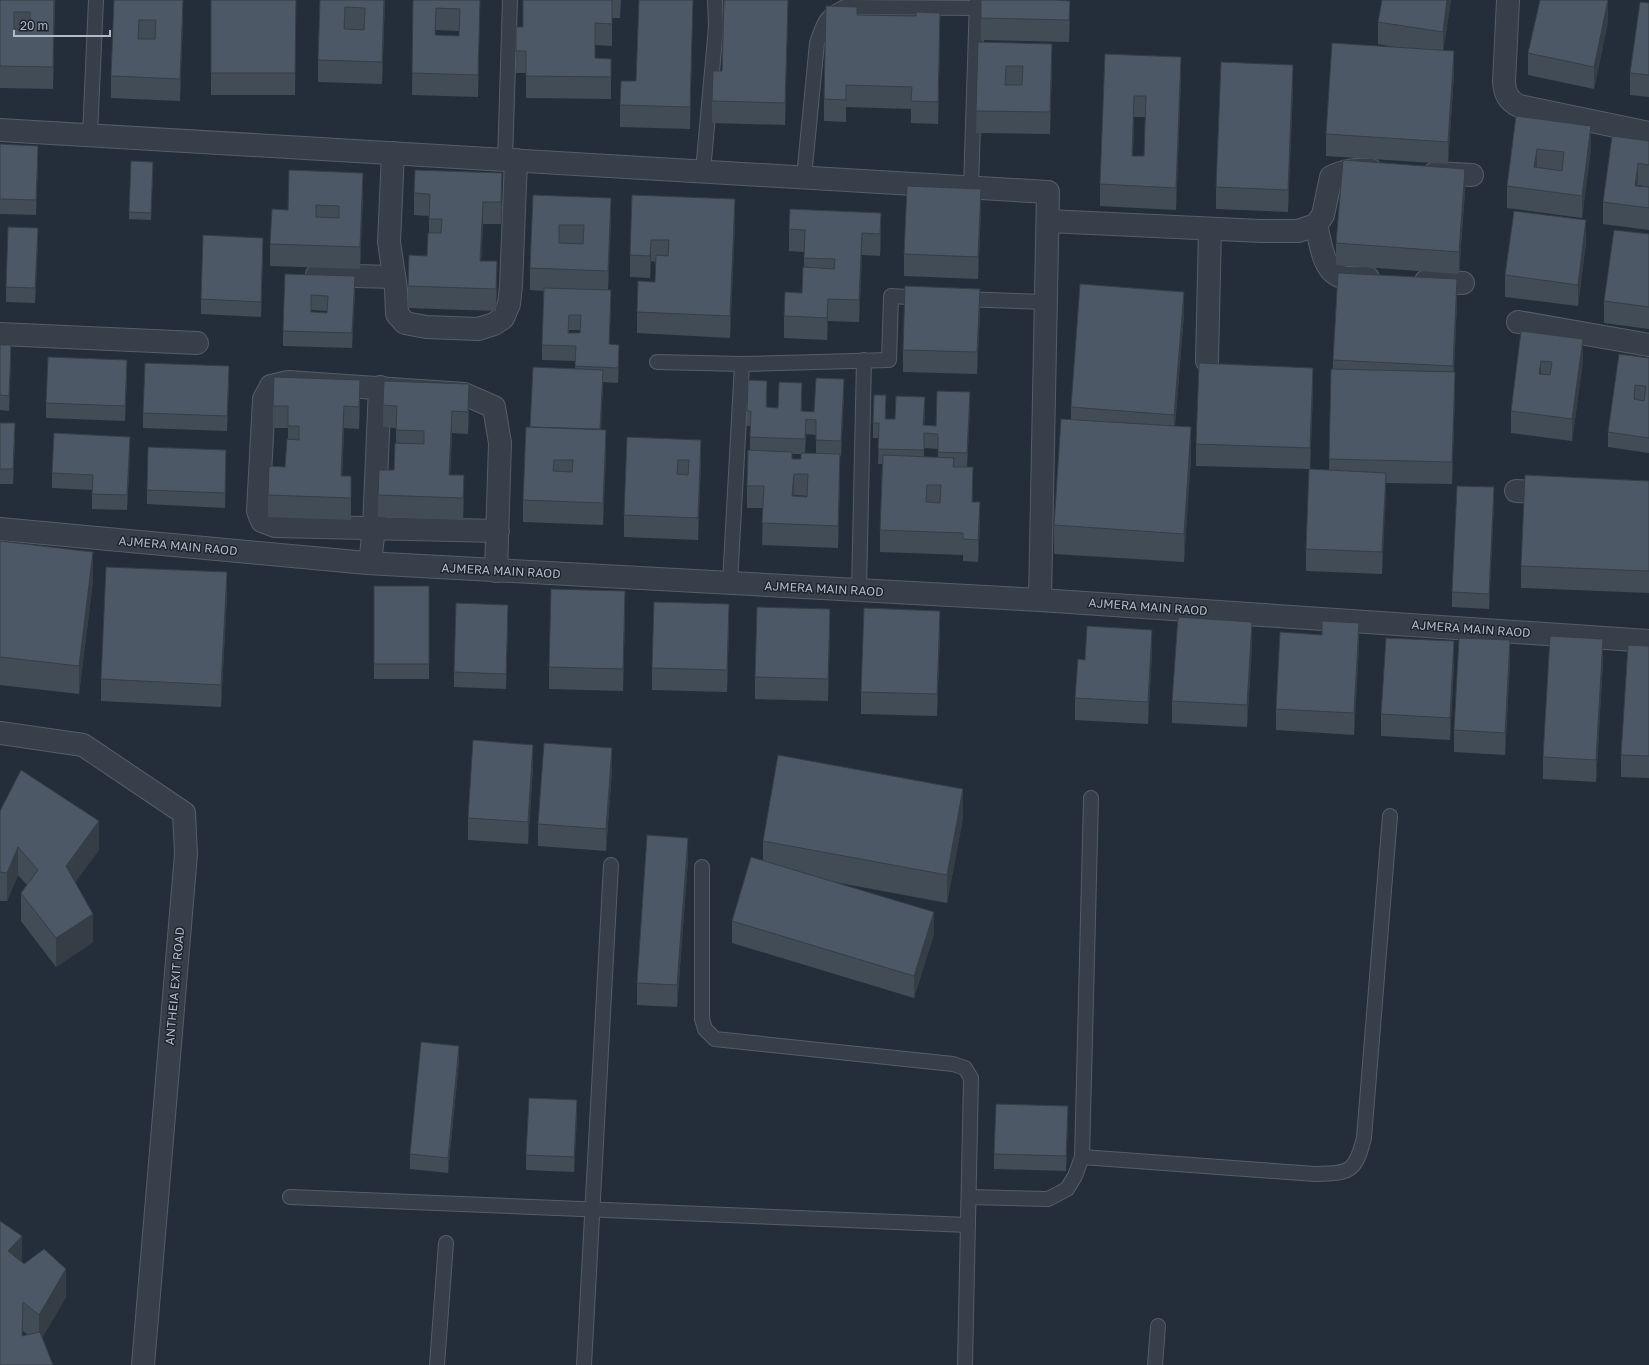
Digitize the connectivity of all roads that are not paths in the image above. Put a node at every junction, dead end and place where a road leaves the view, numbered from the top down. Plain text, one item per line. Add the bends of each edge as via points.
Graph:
1 (96, 0) edge
2 (510, 0) edge
3 (715, 0) edge
4 (1508, 0) edge
5 (977, 4) edge
6 (0, 130) edge
7 (1649, 133) edge
8 (90, 136) junction
9 (393, 153) junction
10 (510, 160) junction
11 (703, 171) junction
12 (1388, 171) edge
13 (1418, 172) edge
14 (1472, 175) dead end
15 (804, 177) junction
16 (971, 187) junction
17 (1048, 221) junction
18 (1316, 225) junction
19 (1210, 229) junction
20 (296, 275) edge
21 (394, 277) junction
22 (1463, 283) dead end
23 (1046, 302) junction
24 (1518, 322) dead end
25 (0, 334) edge
26 (196, 343) dead end
27 (1649, 345) edge
28 (864, 360) junction
29 (1207, 361) dead end
30 (657, 362) dead end
31 (742, 364) junction
32 (380, 388) junction
33 (1516, 491) dead end
34 (1571, 494) edge
35 (374, 528) junction
36 (0, 529) edge
37 (498, 531) junction
38 (370, 563) junction
39 (496, 571) junction
40 (730, 583) junction
41 (859, 591) junction
42 (1040, 600) junction
43 (1649, 641) edge
44 (0, 733) edge
45 (1091, 798) dead end
46 (1390, 816) dead end
47 (611, 866) dead end
48 (702, 866) dead end
49 (1082, 1157) junction
50 (290, 1197) dead end
51 (969, 1197) junction
52 (593, 1210) junction
53 (968, 1225) junction
54 (446, 1243) dead end
55 (1158, 1326) dead end
56 (143, 1365) edge
57 (438, 1365) edge
58 (584, 1365) edge
59 (965, 1365) edge
60 (1155, 1365) edge

1 - 8 lane
2 - 10 lane
3 - 11 lane via 716,27
4 - 7 street via 1504,82 1505,93 1511,101 1519,106
5 - 15 lane via 845,7 831,13 817,43
5 - 16 lane
6 - 8 street
8 - 9 street
9 - 10 street
9 - 21 street via 389,242
10 - 11 street
10 - 21 street via 511,286 509,304 503,318 478,329 426,327 405,323 397,314
11 - 15 street
12 - 18 street via 1357,169 1341,172 1332,177 1323,215
13 - 14 street
15 - 16 street
16 - 17 street via 1048,192
17 - 19 street
17 - 23 street
18 - 19 street via 1298,231
18 - 22 street via 1326,262 1334,272 1343,277
19 - 29 street
20 - 21 street
23 - 28 lane via 891,296 889,360
23 - 42 street
24 - 27 street
25 - 26 street
28 - 31 lane
28 - 41 lane
30 - 31 lane
31 - 40 lane
32 - 35 street
32 - 35 street via 288,382 271,386 264,399 258,511 262,521 275,526
32 - 37 street via 464,394 494,407 500,443
33 - 34 street
35 - 37 street
35 - 38 street
36 - 38 street, AJMERA MAIN RAOD
37 - 39 street
38 - 39 street, AJMERA MAIN RAOD
39 - 40 street, AJMERA MAIN RAOD
40 - 41 street, AJMERA MAIN RAOD
41 - 42 street, AJMERA MAIN RAOD
42 - 43 street, AJMERA MAIN RAOD
44 - 56 street, ANTHEIA EXIT ROAD via 83,745 184,812 186,854
45 - 49 lane
46 - 49 lane via 1364,1138 1359,1157 1351,1168 1339,1173 1315,1174
47 - 52 lane
48 - 51 lane via 702,1019 705,1029 715,1039 954,1064 965,1068 971,1078
49 - 51 lane via 1067,1189 1048,1199
50 - 52 lane
51 - 53 lane
52 - 53 lane
52 - 58 lane
53 - 59 lane
54 - 57 lane
55 - 60 lane

